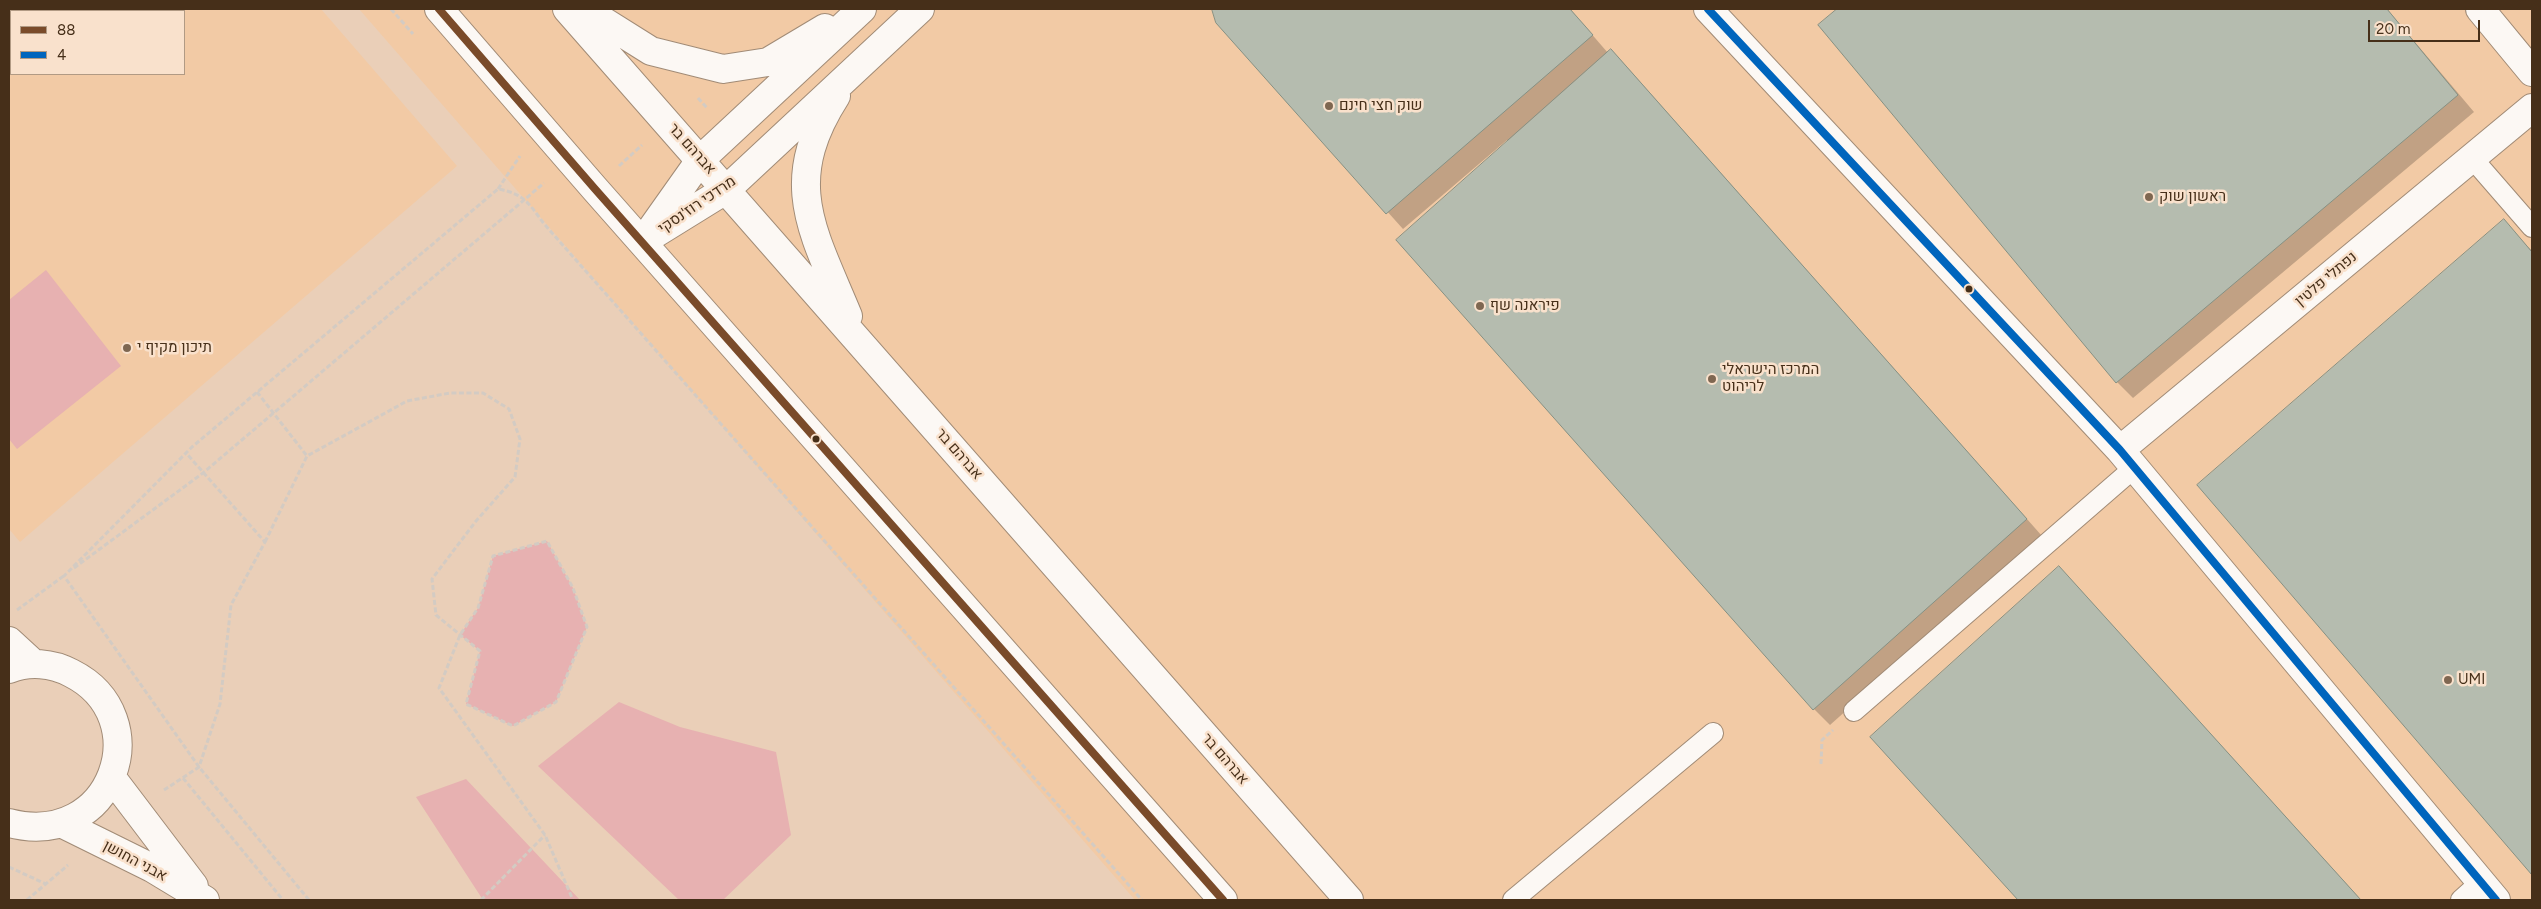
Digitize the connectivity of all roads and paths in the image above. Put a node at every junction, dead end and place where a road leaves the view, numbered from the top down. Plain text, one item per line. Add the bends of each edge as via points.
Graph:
1 (439, 9) edge
2 (567, 9) edge
3 (584, 9) edge
4 (857, 9) edge
5 (862, 9) edge
6 (920, 9) edge
7 (1708, 9) edge
8 (2480, 9) edge
9 (854, 68) junction
10 (2532, 72) edge
11 (2532, 108) edge
12 (520, 156) dead end
13 (2472, 158) junction
14 (701, 159) junction
15 (571, 160) junction
16 (498, 189) junction
17 (727, 189) junction
18 (525, 199) junction
19 (2532, 227) edge
20 (643, 242) junction
21 (858, 338) junction
22 (257, 392) junction
23 (274, 413) junction
24 (186, 453) junction
25 (307, 456) junction
26 (2127, 459) junction
27 (203, 473) junction
28 (265, 542) junction
29 (64, 576) junction
30 (9, 616) edge
31 (460, 635) junction
32 (9, 641) edge
33 (21, 666) edge
34 (1854, 711) joint
35 (1713, 733) dead end
36 (1821, 764) dead end
37 (199, 767) junction
38 (112, 778) junction
39 (183, 778) dead end
40 (63, 824) junction
41 (15, 832) edge
42 (545, 835) junction
43 (9, 867) edge
44 (46, 884) dead end
45 (2488, 891) edge
46 (1349, 899) edge
47 (205, 900) edge
48 (283, 900) edge
49 (310, 900) edge
50 (481, 900) edge
51 (573, 900) edge
52 (1142, 900) edge
53 (1223, 900) edge
54 (1513, 900) edge
55 (2461, 900) edge

1 - 15 street
2 - 14 street, אברהם בר
3 - 4 street via 651,51 724,69 768,62
5 - 14 street, מרדכי רוז'נסקי
6 - 9 street, מרדכי רוז'נסקי
7 - 26 street
8 - 10 street
9 - 17 street, מרדכי רוז'נסקי
9 - 21 street via 823,117 810,151 805,189 811,228
11 - 13 street, נפתלי פלטין
12 - 16 path
13 - 19 lane
13 - 26 street, נפתלי פלטין
14 - 17 street, אברהם בר
14 - 20 street, מרדכי רוז'נסקי
15 - 18 path
15 - 20 street
16 - 18 path via 516,192
16 - 22 path
17 - 20 street, מרדכי רוז'נסקי
17 - 21 street, אברהם בר
18 - 23 path
18 - 52 path via 545,226
20 - 53 street
21 - 46 street, אברהם בר
22 - 23 path
22 - 24 path
23 - 25 path
23 - 27 path
24 - 27 path
24 - 29 path
25 - 28 path
25 - 31 path via 407,401 450,393 483,393 509,409 520,439 515,477 476,520 432,578 436,615
26 - 34 lane
26 - 45 street
27 - 28 path
27 - 29 path
28 - 37 path via 231,605 220,704
29 - 30 path
29 - 37 path
31 - 31 path via 480,651 466,704 513,726 556,702 587,627 573,588 547,541 493,556 478,608
31 - 42 path via 439,688
32 - 33 street
33 - 38 street via 61,668 85,680 104,700 115,724 118,751
34 - 36 path via 1822,740
35 - 54 lane
37 - 49 path
38 - 40 street via 100,798 84,813
38 - 47 street, אבני החושן
39 - 48 path
40 - 41 street
40 - 47 street, אבני החושן via 152,868
42 - 50 path
42 - 51 path
43 - 44 path
45 - 55 lane

